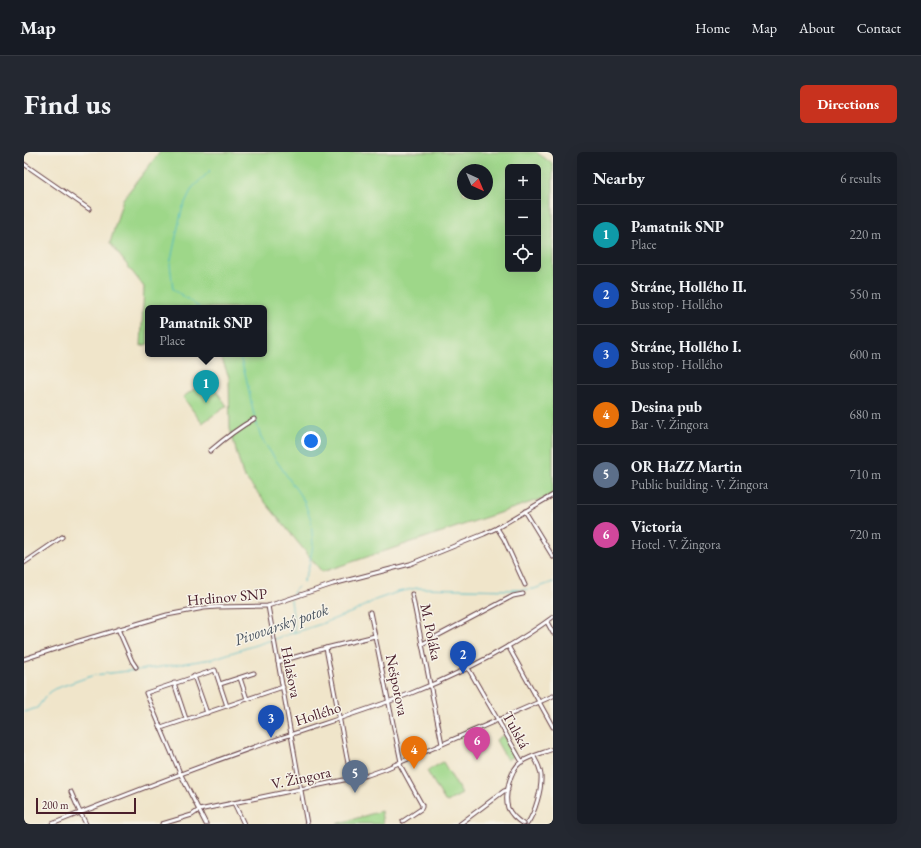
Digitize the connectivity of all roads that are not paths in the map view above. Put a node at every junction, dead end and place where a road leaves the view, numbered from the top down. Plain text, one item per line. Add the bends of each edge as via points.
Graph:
1 (24, 164) edge
2 (89, 209) dead end
3 (254, 419) dead end
4 (210, 451) dead end
5 (553, 495) edge
6 (525, 511) junction
7 (497, 528) junction
8 (62, 537) dead end
9 (553, 557) edge
10 (24, 563) edge
11 (525, 585) dead end
12 (412, 594) dead end
13 (523, 594) dead end
14 (268, 606) junction
15 (370, 612) dead end
16 (553, 617) edge
17 (547, 622) junction
18 (118, 629) junction
19 (553, 633) edge
20 (376, 636) junction
21 (422, 644) junction
22 (508, 646) junction
23 (326, 648) junction
24 (24, 659) edge
25 (278, 662) junction
26 (136, 667) dead end
27 (468, 668) junction
28 (254, 673) dead end
29 (194, 676) junction
30 (240, 678) junction
31 (174, 683) junction
32 (220, 684) junction
33 (430, 685) junction
34 (283, 687) junction
35 (553, 696) edge
36 (247, 699) junction
37 (389, 701) junction
38 (540, 702) junction
39 (227, 706) junction
40 (207, 713) junction
41 (340, 718) junction
42 (186, 719) junction
43 (498, 720) junction
44 (553, 726) edge
45 (161, 728) junction
46 (291, 734) junction
47 (442, 744) junction
48 (553, 749) edge
49 (534, 756) junction
50 (400, 762) junction
51 (522, 762) junction
52 (180, 773) junction
53 (351, 779) junction
54 (300, 789) junction
55 (508, 790) junction
56 (71, 792) dead end
57 (234, 803) junction
58 (199, 810) junction
59 (81, 812) junction
60 (466, 820) junction
61 (403, 821) dead end
62 (52, 824) edge
63 (86, 824) edge
64 (162, 824) edge
65 (206, 824) edge
66 (244, 824) edge
67 (306, 824) edge
68 (460, 824) edge
69 (469, 824) edge
70 (523, 824) edge
71 (527, 824) edge

1 - 2 street
3 - 4 street
5 - 6 street, Hrdinov SNP
6 - 7 street, Hrdinov SNP
6 - 9 street
7 - 11 street
7 - 14 street, Hrdinov SNP via 410,564 352,579
8 - 10 street
12 - 21 street, M. Poláka
13 - 21 street via 513,596
14 - 18 street, Hrdinov SNP via 204,608
14 - 25 street, Halašova
15 - 20 street, Nešporova
16 - 17 street, Hollého
17 - 19 street
17 - 22 street, Hollého
18 - 24 street, Hrdinov SNP
18 - 26 street
20 - 23 street
20 - 37 street, Nešporova
21 - 33 street, M. Poláka
22 - 27 street, Hollého
22 - 38 street
23 - 25 street
23 - 41 street
25 - 34 street, Halašova
27 - 33 street, Hollého
27 - 43 street, Tulská
28 - 30 street
29 - 31 street
29 - 32 street via 215,670
29 - 40 street
30 - 32 street
30 - 36 street
31 - 42 street
31 - 45 street via 146,693
32 - 39 street
33 - 37 street, Hollého
33 - 47 street, M. Poláka
34 - 36 street
34 - 46 street, Halašova
35 - 38 street, V. Žingora
36 - 39 street
37 - 41 street, Hollého
37 - 50 street, Nešporova
38 - 43 street, V. Žingora
38 - 44 street
39 - 40 street
40 - 42 street
41 - 46 street, Hollého
41 - 53 street
42 - 45 street
43 - 47 street, V. Žingora
43 - 51 street, Tulská
45 - 52 street
46 - 52 street, Hollého
46 - 54 street, Halašova
47 - 50 street, V. Žingora
48 - 49 street
49 - 51 street
49 - 71 street, Tulská via 541,773 541,781 536,806
50 - 53 street, V. Žingora
50 - 61 street, Nešporova via 422,805 421,809
51 - 55 street, Tulská via 510,778
52 - 58 street
52 - 59 street, Hollého
53 - 54 street, V. Žingora
54 - 57 street, V. Žingora
54 - 67 street, Halašova
55 - 60 street
55 - 70 street, Tulská via 509,809
56 - 59 street
57 - 58 street, V. Žingora
57 - 66 street
58 - 64 street, V. Žingora
58 - 65 street
59 - 62 street, Hollého
59 - 63 street
60 - 68 street
60 - 69 street

